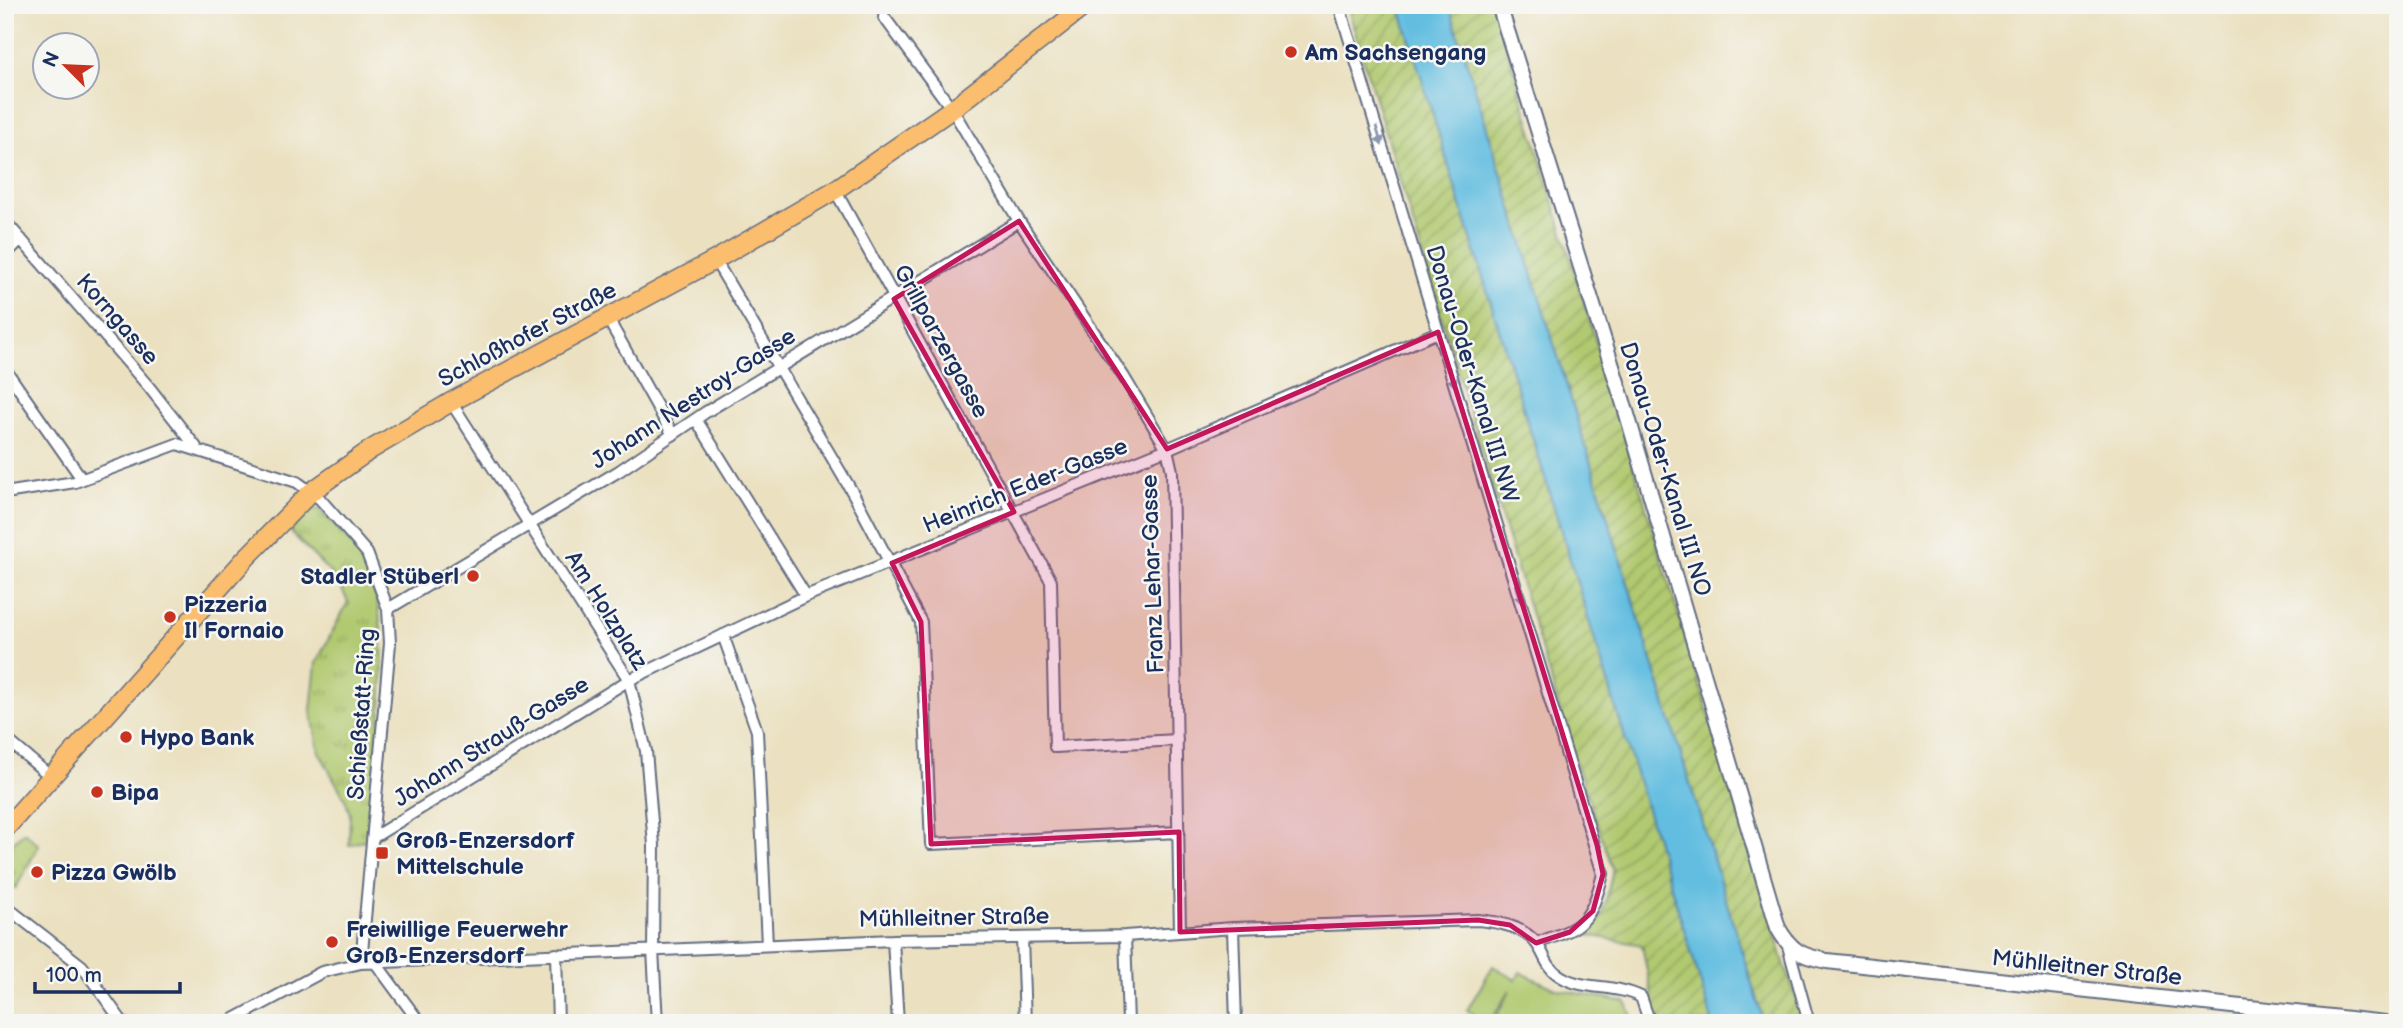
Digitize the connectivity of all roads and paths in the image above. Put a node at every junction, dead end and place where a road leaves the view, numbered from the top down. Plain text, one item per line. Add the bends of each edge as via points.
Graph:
1 (1086, 5) edge
2 (1339, 5) edge
3 (1499, 5) edge
4 (884, 17) dead end
5 (952, 109) junction
6 (835, 190) junction
7 (5, 221) edge
8 (1019, 221) junction
9 (21, 239) junction
10 (5, 255) edge
11 (715, 260) junction
12 (894, 299) junction
13 (608, 319) junction
14 (1438, 332) junction
15 (778, 368) junction
16 (5, 369) edge
17 (451, 402) junction
18 (696, 421) junction
19 (673, 435) junction
20 (196, 447) junction
21 (1167, 449) junction
22 (82, 479) junction
23 (311, 492) junction
24 (5, 493) edge
25 (1014, 512) junction
26 (528, 526) junction
27 (892, 563) junction
28 (806, 596) junction
29 (388, 610) junction
30 (723, 635) junction
31 (629, 680) junction
32 (5, 738) edge
33 (1177, 740) junction
34 (50, 776) junction
35 (5, 829) edge
36 (1179, 832) junction
37 (374, 837) junction
38 (5, 906) edge
39 (1233, 928) junction
40 (1180, 932) junction
41 (1125, 936) junction
42 (1022, 938) junction
43 (892, 940) junction
44 (1536, 943) junction
45 (767, 945) junction
46 (1788, 946) junction
47 (653, 950) junction
48 (556, 954) junction
49 (375, 962) junction
50 (361, 963) junction
51 (122, 1023) edge
52 (227, 1023) edge
53 (420, 1023) edge
54 (558, 1023) edge
55 (657, 1023) edge
56 (898, 1023) edge
57 (1025, 1023) edge
58 (1128, 1023) edge
59 (1236, 1023) edge
60 (1650, 1023) edge
61 (1809, 1023) edge
62 (2385, 1023) edge

1 - 5 main road, Schloßhofer Straße
2 -> 14 street, Donau-Oder-Kanal III NW
3 - 46 street, Donau-Oder-Kanal III NO via 1626,411 1778,928
4 - 5 street, Franz Lehar-Gasse
5 - 6 main road, Schloßhofer Straße
5 - 8 street, Franz Lehar-Gasse
6 - 11 main road, Schloßhofer Straße
6 - 12 street, Grillparzergasse
7 - 9 street, Korngasse
8 - 12 street, Johann Nestroy-Gasse
8 - 21 street, Franz Lehar-Gasse
9 - 10 street
9 - 20 street, Korngasse
11 - 13 main road, Schloßhofer Straße
11 - 15 street
12 - 15 street, Johann Nestroy-Gasse
12 - 25 street, Grillparzergasse
13 - 17 main road, Schloßhofer Straße
13 - 19 street
14 - 21 street, Heinrich Eder-Gasse
14 -> 44 street, Donau-Oder-Kanal III NW via 1603,874 1593,911 1570,932
15 - 18 street, Johann Nestroy-Gasse
15 - 27 street
16 - 22 street
17 - 23 main road, Schloßhofer Straße
17 - 26 street, Am Holzplatz
18 - 19 street, Johann Nestroy-Gasse
18 - 28 street
19 - 26 street, Johann Nestroy-Gasse
20 - 22 street via 165,446
20 - 23 street via 297,482
21 - 25 street, Heinrich Eder-Gasse
21 - 33 street, Franz Lehar-Gasse via 1172,471
22 - 24 street
23 - 29 street, Schießstatt-Ring via 367,553
23 - 34 main road, Schloßhofer Straße
25 - 27 street, Heinrich Eder-Gasse
25 - 33 street, Grillparzergasse via 1051,581 1055,747
26 - 29 street, Johann Nestroy-Gasse
26 - 31 street, Am Holzplatz
27 - 28 street, Heinrich Eder-Gasse
27 - 36 street via 921,622 931,844
28 - 30 street, Heinrich Eder-Gasse
29 - 37 street, Schießstatt-Ring via 390,643
30 - 31 street, Heinrich Eder-Gasse
30 - 45 street via 757,732
31 - 37 street, Johann Strauß-Gasse
31 - 47 street, Am Holzplatz via 646,751 654,845
32 - 34 street
33 - 36 street, Franz Lehar-Gasse
34 - 35 main road, Schloßhofer Straße
36 - 40 street, Franz Lehar-Gasse
37 - 50 street, Schießstatt-Ring
38 - 51 street via 82,966
39 - 40 street, Mühlleitner Straße
39 - 44 street, Mühlleitner Straße via 1478,920 1510,925
39 - 59 street
40 - 41 street, Mühlleitner Straße
41 - 42 street, Mühlleitner Straße
41 - 58 street
42 - 43 street, Mühlleitner Straße
42 - 57 street
43 - 45 street, Mühlleitner Straße
43 - 56 street
44 - 60 street, Mühlleitner Straße via 1547,966 1564,979 1627,990 1641,997
45 - 47 street, Mühlleitner Straße
46 - 61 street
46 - 62 street, Mühlleitner Straße via 1805,957 1827,961
47 - 48 street, Mühlleitner Straße
47 - 55 street, Am Holzplatz
48 - 49 street, Mühlleitner Straße
48 - 54 street
49 - 50 street, Mühlleitner Straße
49 - 53 street
50 - 52 street, Mühlleitner Straße via 322,972

